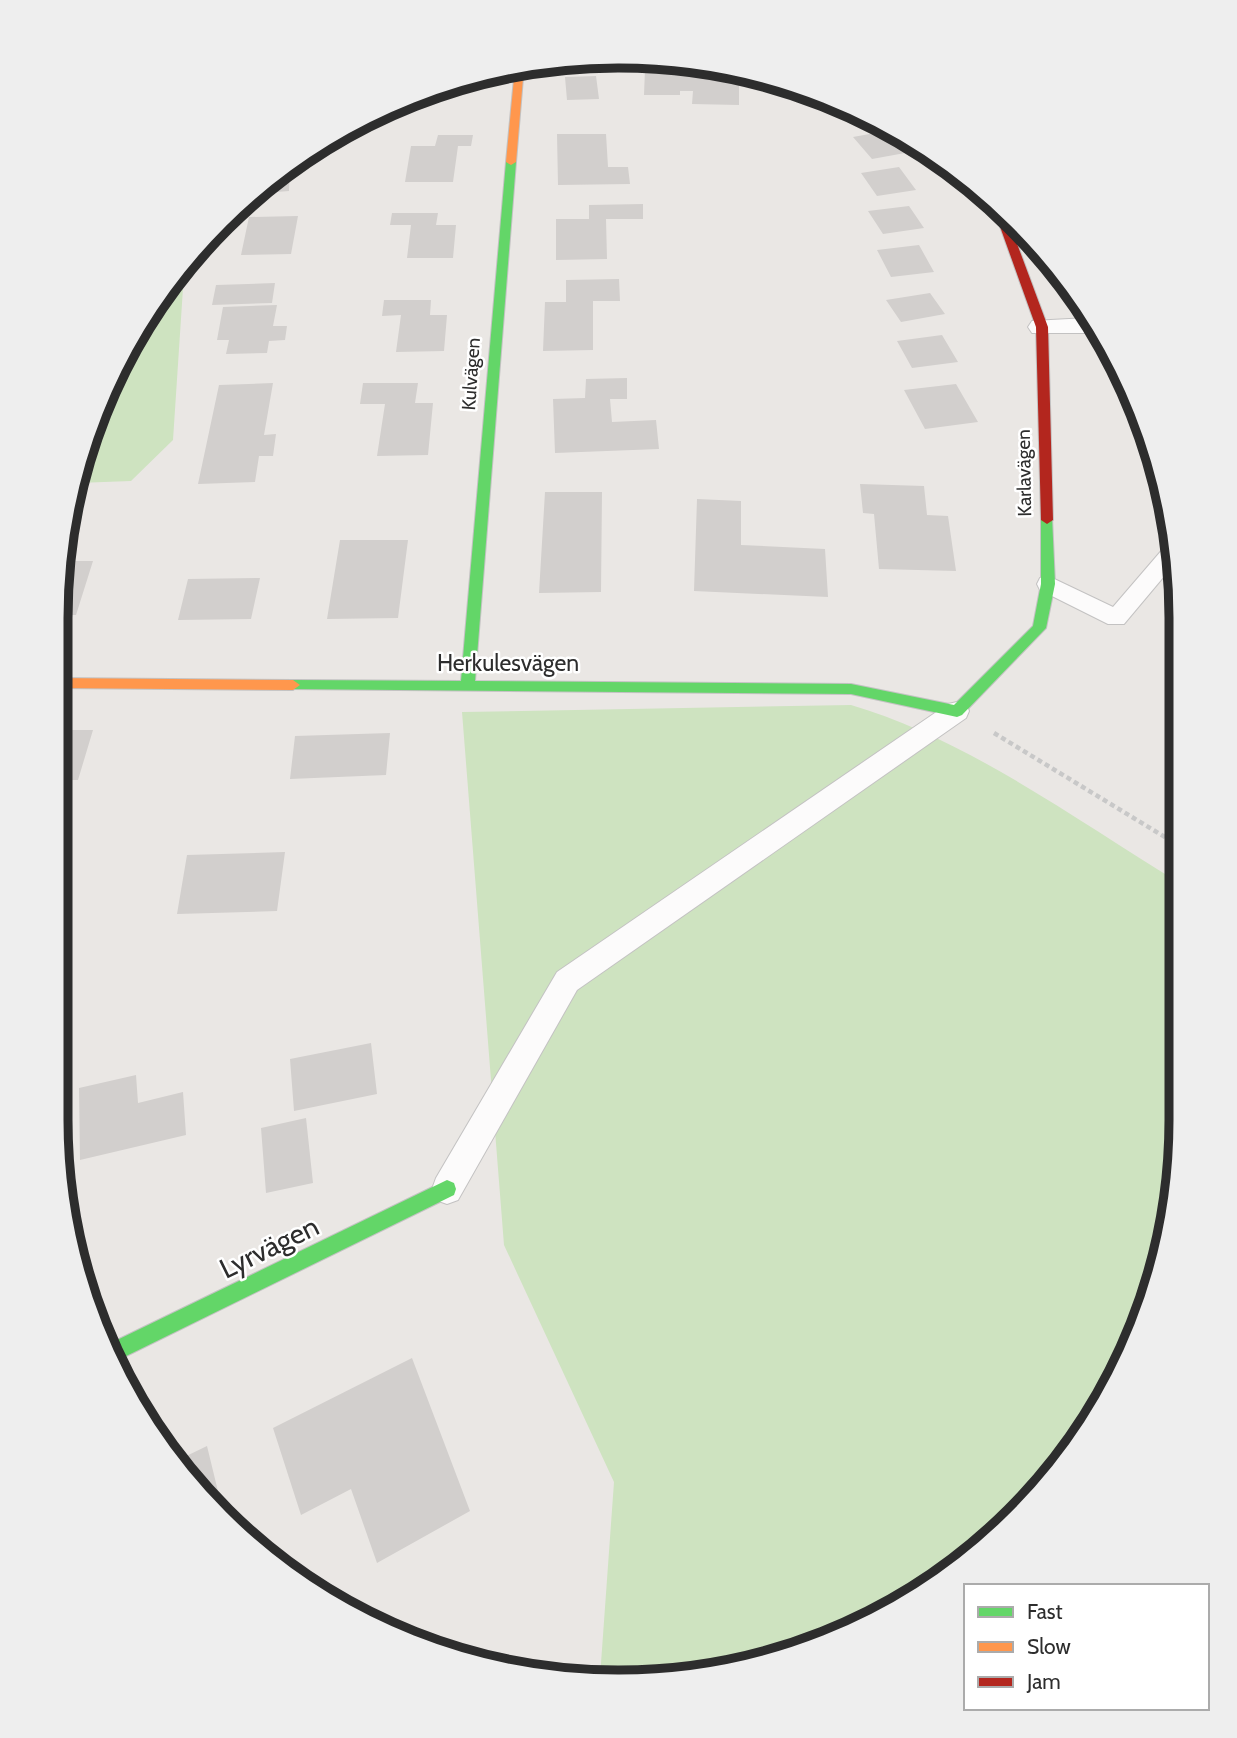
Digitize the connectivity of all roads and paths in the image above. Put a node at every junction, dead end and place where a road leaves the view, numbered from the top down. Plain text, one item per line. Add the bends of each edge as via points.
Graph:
1 (519, 78) edge
2 (1005, 226) edge
3 (1084, 326) edge
4 (1042, 327) junction
5 (1165, 560) edge
6 (1048, 584) junction
7 (68, 683) edge
8 (468, 685) junction
9 (957, 711) junction
10 (1169, 840) edge
11 (447, 1189) joint
12 (119, 1350) edge

1 - 8 street, Kulvägen
2 - 4 street, Karlavägen
3 - 4 street
4 - 6 street, Karlavägen
5 - 6 lane via 1116,618
6 - 9 street, Karlavägen via 1039,628
7 - 8 street, Herkulesvägen
8 - 9 street, Herkulesvägen via 851,689
9 - 10 path
9 - 11 lane via 567,981
11 - 12 street, Lyrvägen

